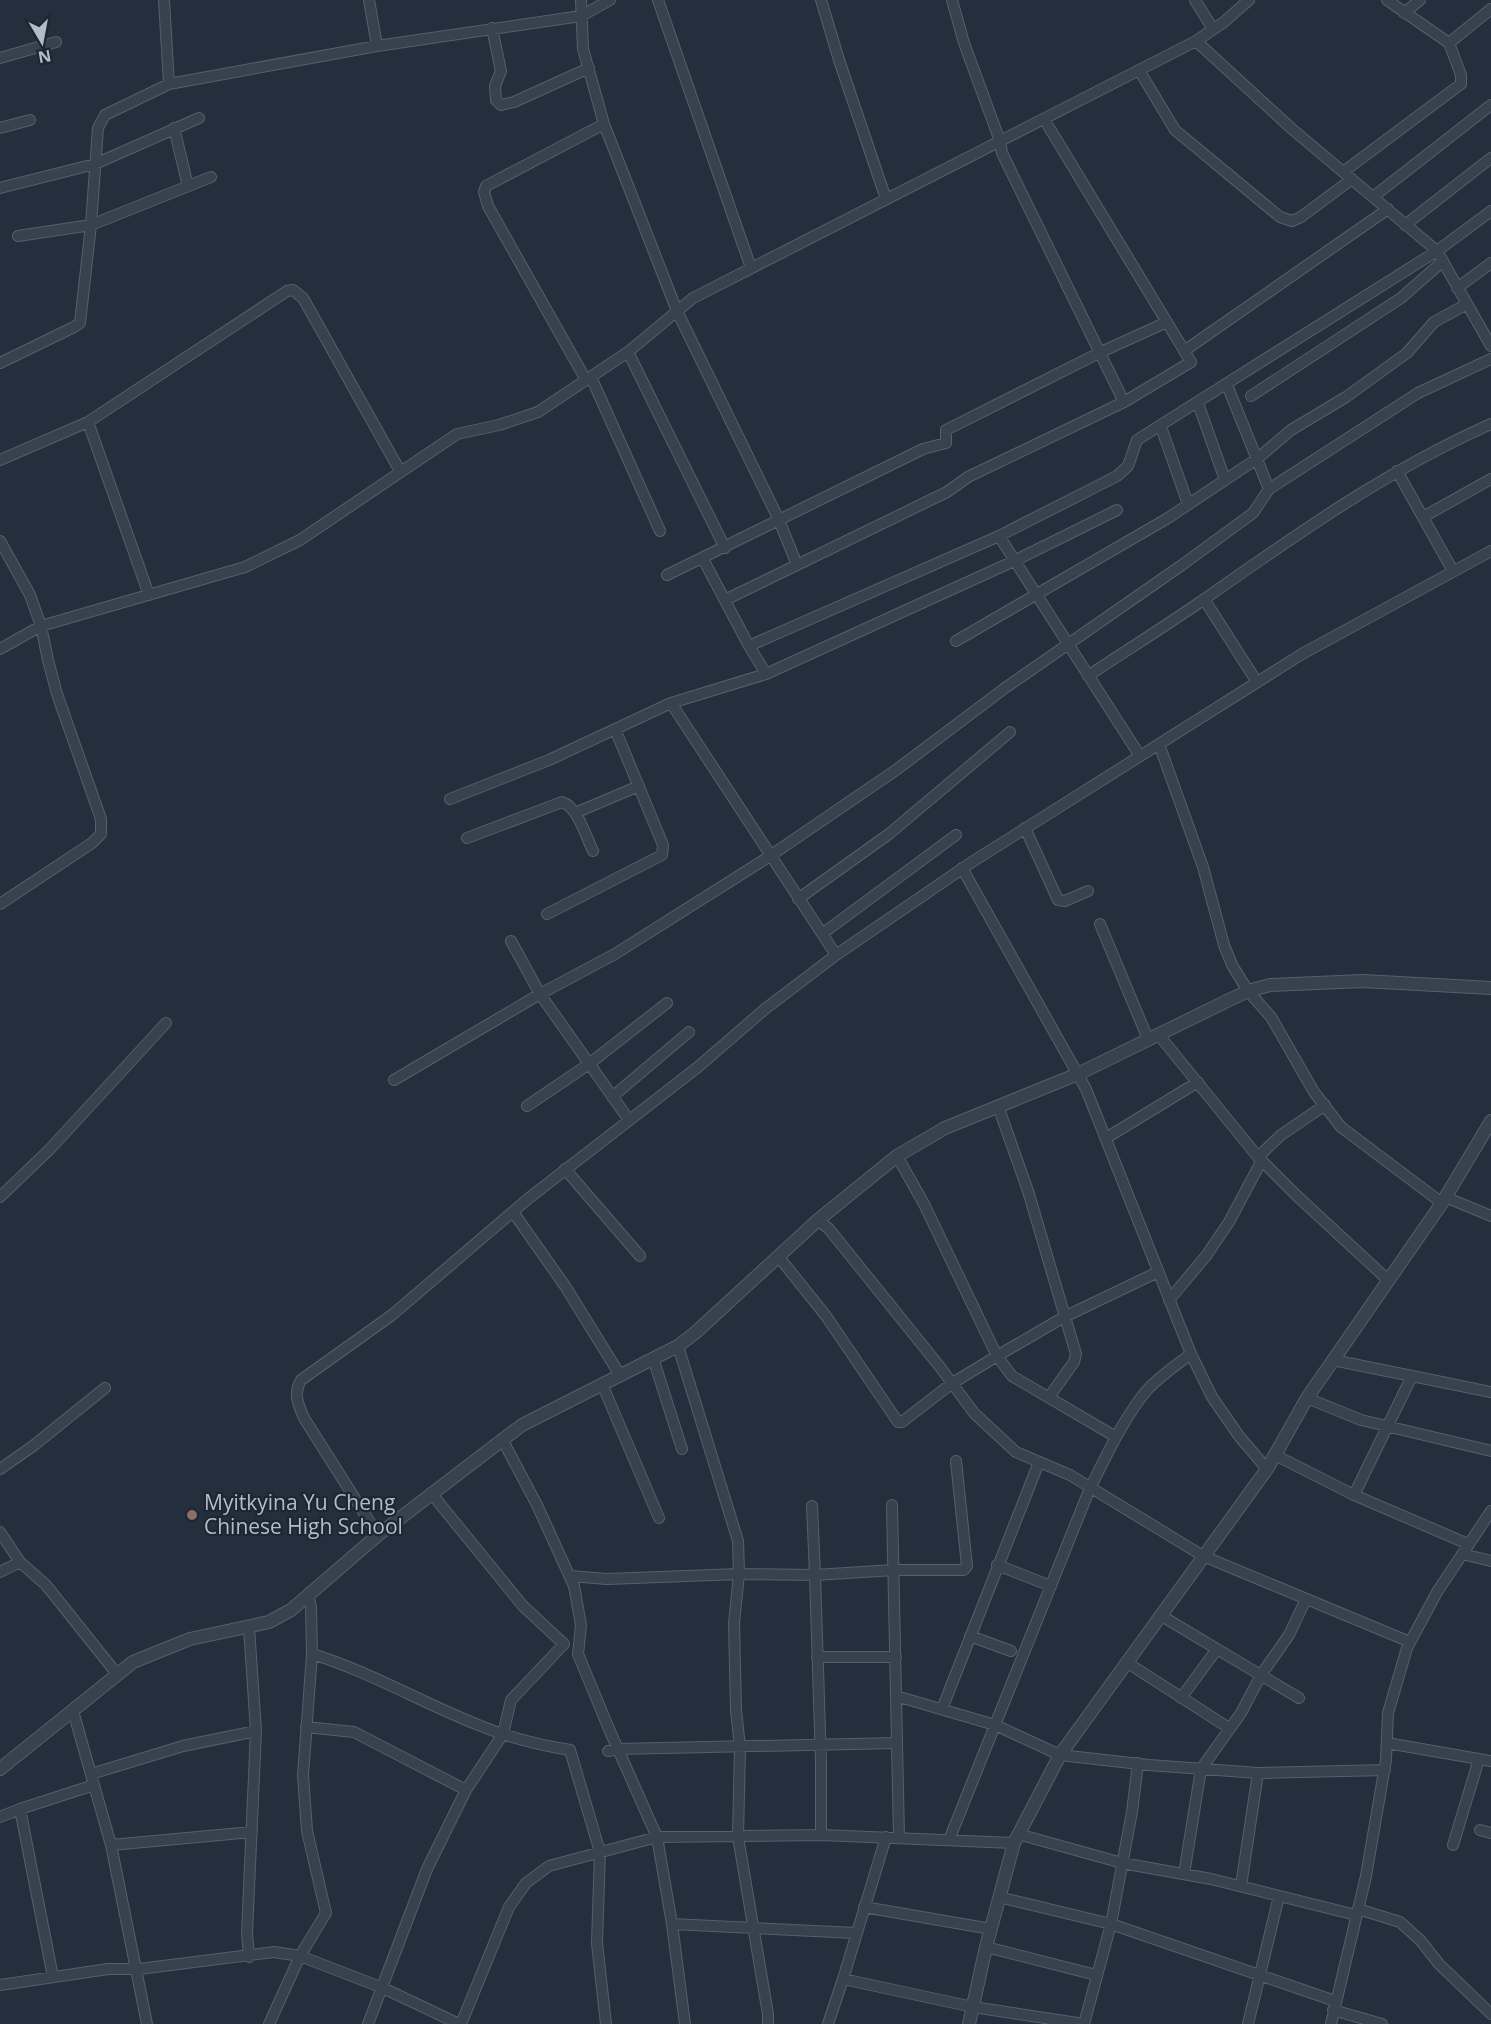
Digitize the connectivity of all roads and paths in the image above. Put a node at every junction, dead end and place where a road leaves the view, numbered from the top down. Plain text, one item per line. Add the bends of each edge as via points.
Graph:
1 (164, 0) edge
2 (369, 0) edge
3 (581, 0) edge
4 (610, 0) edge
5 (658, 0) edge
6 (821, 0) edge
7 (952, 0) edge
8 (1195, 0) edge
9 (1249, 0) edge
10 (1387, 0) edge
11 (1420, 0) edge
12 (1491, 9) edge
13 (1404, 13) junction
14 (581, 16) junction
15 (492, 28) junction
16 (1213, 29) junction
17 (1196, 40) junction
18 (56, 42) dead end
19 (1449, 43) junction
20 (376, 46) junction
21 (0, 58) edge
22 (589, 68) junction
23 (1139, 70) junction
24 (168, 84) junction
25 (1491, 105) edge
26 (199, 118) dead end
27 (1044, 118) junction
28 (30, 120) dead end
29 (604, 124) junction
30 (0, 128) edge
31 (174, 128) junction
32 (1000, 141) junction
33 (1491, 158) edge
34 (95, 164) junction
35 (1348, 176) junction
36 (211, 177) dead end
37 (188, 186) junction
38 (0, 188) edge
39 (1373, 197) junction
40 (886, 199) junction
41 (1388, 209) junction
42 (1491, 211) edge
43 (91, 225) junction
44 (1405, 225) junction
45 (18, 236) dead end
46 (1440, 256) junction
47 (1491, 263) edge
48 (751, 268) junction
49 (1457, 288) junction
50 (1467, 304) junction
51 (677, 311) junction
52 (1167, 322) junction
53 (1489, 338) edge
54 (1184, 351) junction
55 (628, 352) junction
56 (1101, 352) junction
57 (1491, 359) edge
58 (0, 363) edge
59 (588, 379) junction
60 (1227, 385) junction
61 (1251, 396) dead end
62 (1124, 402) junction
63 (1198, 403) junction
64 (88, 422) junction
65 (1491, 424) edge
66 (1161, 427) junction
67 (1257, 459) junction
68 (0, 460) edge
69 (400, 471) junction
70 (1397, 471) junction
71 (1491, 479) edge
72 (1224, 480) junction
73 (1269, 489) junction
74 (1188, 504) junction
75 (1117, 510) dead end
76 (1423, 517) junction
77 (778, 520) junction
78 (660, 531) dead end
79 (999, 536) junction
80 (0, 541) edge
81 (725, 548) junction
82 (1491, 551) edge
83 (703, 559) junction
84 (1014, 561) junction
85 (797, 565) junction
86 (1453, 571) junction
87 (667, 575) dead end
88 (149, 595) junction
89 (1036, 595) junction
90 (1204, 599) junction
91 (725, 600) junction
92 (41, 626) junction
93 (956, 641) dead end
94 (1067, 645) junction
95 (749, 646) junction
96 (0, 649) edge
97 (766, 674) junction
98 (1088, 676) junction
99 (1257, 682) junction
100 (671, 704) junction
101 (615, 729) junction
102 (1010, 732) dead end
103 (1159, 744) junction
104 (1140, 756) junction
105 (639, 786) junction
106 (450, 799) dead end
107 (574, 813) junction
108 (1025, 828) junction
109 (956, 835) dead end
110 (467, 838) dead end
111 (593, 851) dead end
112 (770, 856) junction
113 (962, 868) junction
114 (1088, 891) dead end
115 (798, 899) junction
116 (0, 904) edge
117 (547, 914) dead end
118 (1100, 924) dead end
119 (822, 934) junction
120 (511, 941) dead end
121 (836, 955) junction
122 (1491, 988) edge
123 (1248, 991) junction
124 (540, 994) junction
125 (667, 1003) dead end
126 (166, 1023) dead end
127 (689, 1032) dead end
128 (1153, 1036) junction
129 (589, 1064) junction
130 (1078, 1074) junction
131 (394, 1080) dead end
132 (1198, 1082) junction
133 (612, 1096) junction
134 (527, 1106) dead end
135 (998, 1106) junction
136 (1325, 1106) junction
137 (629, 1120) junction
138 (1491, 1121) edge
139 (1106, 1138) junction
140 (897, 1156) junction
141 (1260, 1158) junction
142 (565, 1170) junction
143 (0, 1197) edge
144 (1444, 1200) junction
145 (513, 1212) junction
146 (1491, 1216) edge
147 (818, 1220) junction
148 (640, 1256) dead end
149 (778, 1256) junction
150 (1158, 1272) junction
151 (1388, 1280) junction
152 (1169, 1300) junction
153 (1064, 1317) junction
154 (678, 1346) junction
155 (1191, 1354) junction
156 (997, 1356) junction
157 (653, 1358) junction
158 (1333, 1360) junction
159 (620, 1375) junction
160 (1412, 1376) junction
161 (602, 1384) junction
162 (951, 1384) junction
163 (105, 1388) dead end
164 (1491, 1392) edge
165 (1049, 1397) junction
166 (1307, 1398) junction
167 (1389, 1427) junction
168 (1116, 1437) junction
169 (502, 1439) junction
170 (682, 1449) dead end
171 (1491, 1451) edge
172 (1275, 1455) junction
173 (956, 1461) dead end
174 (1039, 1462) junction
175 (0, 1469) edge
176 (1267, 1469) junction
177 (1090, 1488) junction
178 (431, 1493) junction
179 (1354, 1495) junction
180 (892, 1505) dead end
181 (812, 1506) dead end
182 (1491, 1511) edge
183 (659, 1518) dead end
184 (0, 1532) edge
185 (378, 1534) junction
186 (1465, 1549) junction
187 (1203, 1556) junction
188 (1491, 1561) edge
189 (20, 1562) junction
190 (997, 1565) junction
191 (894, 1570) junction
192 (0, 1572) edge
193 (739, 1574) junction
194 (815, 1575) junction
195 (570, 1576) junction
196 (1051, 1586) junction
197 (308, 1594) junction
198 (1306, 1599) junction
199 (1160, 1615) junction
200 (249, 1627) junction
201 (970, 1636) junction
202 (1410, 1642) junction
203 (1217, 1649) junction
204 (1011, 1651) dead end
205 (312, 1654) junction
206 (817, 1657) junction
207 (896, 1657) junction
208 (1126, 1662) junction
209 (117, 1674) junction
210 (1261, 1675) junction
211 (896, 1696) junction
212 (1181, 1698) junction
213 (1299, 1698) dead end
214 (942, 1709) junction
215 (73, 1711) junction
216 (995, 1725) junction
217 (306, 1727) junction
218 (1229, 1728) junction
219 (256, 1731) junction
220 (503, 1734) junction
221 (897, 1743) junction
222 (1387, 1743) junction
223 (821, 1745) junction
224 (740, 1747) junction
225 (613, 1750) junction
226 (1060, 1755) junction
227 (1479, 1759) junction
228 (1491, 1761) edge
229 (1138, 1763) junction
230 (0, 1769) edge
231 (1201, 1769) junction
232 (1385, 1770) junction
233 (1258, 1773) junction
234 (93, 1780) junction
235 (466, 1790) junction
236 (20, 1809) junction
237 (0, 1817) edge
238 (252, 1832) junction
239 (821, 1835) junction
240 (657, 1837) junction
241 (738, 1837) junction
242 (886, 1837) junction
243 (899, 1838) junction
244 (1016, 1839) junction
245 (949, 1840) junction
246 (111, 1845) junction
247 (1453, 1845) dead end
248 (600, 1852) junction
249 (1122, 1863) junction
250 (1184, 1874) junction
251 (1241, 1886) junction
252 (1279, 1896) junction
253 (999, 1897) junction
254 (864, 1907) junction
255 (1357, 1912) junction
256 (672, 1924) junction
257 (1111, 1924) junction
258 (753, 1928) junction
259 (991, 1929) junction
260 (856, 1933) junction
261 (986, 1947) junction
262 (249, 1956) junction
263 (300, 1956) junction
264 (136, 1969) junction
265 (1096, 1975) junction
266 (1260, 1975) junction
267 (53, 1977) junction
268 (843, 1979) junction
269 (0, 1985) edge
270 (383, 1989) junction
271 (1334, 2006) junction
272 (973, 2007) junction
273 (1491, 2014) edge
274 (147, 2024) edge
275 (269, 2024) edge
276 (368, 2024) edge
277 (460, 2024) edge
278 (606, 2024) edge
279 (685, 2024) edge
280 (768, 2024) edge
281 (828, 2024) edge
282 (969, 2024) edge
283 (1084, 2024) edge
284 (1248, 2024) edge
285 (1331, 2024) edge
286 (1382, 2024) edge

1 - 24 street
2 - 20 street
3 - 14 street
4 - 14 street
5 - 48 street
6 - 40 street
7 - 32 street
8 - 16 street
9 - 16 street
10 - 13 street
11 - 13 street
12 - 19 street
13 - 19 street
14 - 15 street
14 - 22 street via 583,49
15 - 20 street
15 - 22 street via 501,71 495,86 496,100 501,105
16 - 17 street
17 - 23 street
17 - 35 street
18 - 21 street
19 - 35 street via 1461,84
20 - 24 street
22 - 29 street
23 - 27 street
23 - 35 street via 1175,130 1280,217 1301,217
24 - 34 street via 105,115 98,128
25 - 39 street
26 - 31 street
27 - 32 street
27 - 52 street
28 - 30 street
29 - 51 street
29 - 59 street via 486,186 484,192 488,206
31 - 34 street
31 - 37 street
32 - 40 street
32 - 56 street via 1002,153
33 - 44 street
34 - 38 street
34 - 43 street
35 - 39 street
36 - 37 street
37 - 43 street
39 - 41 street
40 - 48 street
41 - 44 street
41 - 54 street
42 - 46 street
43 - 45 street
43 - 58 street via 80,323
44 - 46 street
46 - 49 street
46 - 60 street
46 - 61 street via 1401,298
47 - 49 street
48 - 51 street via 693,298
49 - 50 street
50 - 53 street
50 - 67 street via 1434,322 1407,353 1291,430
51 - 55 street
51 - 77 street
52 - 54 street
52 - 56 street
54 - 62 street via 1191,363
55 - 59 street
55 - 81 street
56 - 62 street
56 - 77 street via 946,430 946,443 923,449
57 - 73 street via 1418,393
59 - 69 street via 538,412 456,434
59 - 78 street
60 - 63 street
60 - 67 street
62 - 85 street
63 - 66 street
63 - 72 street
64 - 68 street
64 - 69 street via 293,290 303,298
64 - 88 street
65 - 70 street
66 - 74 street
66 - 79 street via 1137,440 1128,466 1117,476
67 - 72 street
67 - 73 street
69 - 88 street via 300,540 245,567
70 - 76 street
70 - 90 street
71 - 76 street
72 - 74 street
73 - 94 street via 1253,513
74 - 89 street
75 - 84 street
76 - 86 street
77 - 81 street
77 - 85 street
79 - 84 street
79 - 95 street
80 - 92 street via 30,595
81 - 83 street
82 - 86 street
83 - 87 street
83 - 91 street
84 - 89 street
84 - 97 street
85 - 91 street
86 - 99 street
88 - 92 street
89 - 93 street
89 - 94 street
90 - 98 street
90 - 99 street
91 - 95 street
92 - 96 street
92 - 116 street via 57,694 101,819 101,834
94 - 98 street
94 - 112 street
95 - 97 street
97 - 100 street
98 - 104 street
99 - 103 street
100 - 101 street
100 - 112 street
101 - 105 street
101 - 106 street
102 - 115 street via 889,834
103 - 104 street
103 - 123 street via 1203,867 1224,945
104 - 108 street
105 - 107 street
105 - 117 street via 663,845 662,855
107 - 110 street via 562,802
107 - 111 street
108 - 113 street
108 - 114 street via 1058,900
109 - 119 street
112 - 115 street
112 - 124 street via 615,954
113 - 121 street
113 - 130 street
115 - 119 street
118 - 128 street
119 - 121 street
120 - 124 street
121 - 137 street
122 - 123 street via 1363,981 1270,985
123 - 128 street
123 - 136 street via 1271,1017
124 - 129 street
124 - 131 street
125 - 129 street
126 - 143 street via 50,1149
127 - 133 street
128 - 130 street
128 - 132 street
129 - 133 street
129 - 134 street
130 - 135 street
130 - 139 street
132 - 139 street
132 - 141 street
133 - 137 street
135 - 140 street via 945,1128
135 - 153 street via 1028,1191
136 - 141 street via 1287,1131
136 - 144 street via 1341,1127
137 - 142 street
138 - 144 street
139 - 150 street
140 - 147 street
140 - 156 street
141 - 151 street
141 - 152 street via 1229,1222
142 - 145 street
142 - 148 street
144 - 146 street
144 - 151 street
145 - 159 street via 566,1286
145 - 185 street via 392,1316 301,1380 296,1389 304,1418
147 - 149 street
147 - 162 street
149 - 154 street
149 - 162 street via 826,1316 898,1422
150 - 152 street
150 - 153 street
151 - 158 street
152 - 155 street
153 - 156 street
153 - 165 street via 1076,1354
154 - 157 street
154 - 193 street via 738,1541
155 - 168 street via 1147,1391
155 - 176 street via 1212,1397
156 - 162 street
156 - 165 street via 1012,1376
157 - 159 street
157 - 170 street
158 - 160 street
158 - 166 street
159 - 161 street
160 - 164 street
160 - 167 street
161 - 169 street
161 - 183 street
162 - 174 street via 974,1413 1016,1452
163 - 175 street
165 - 168 street
166 - 167 street
166 - 172 street
167 - 171 street
167 - 179 street
168 - 177 street
169 - 178 street
169 - 195 street
172 - 176 street
172 - 179 street
173 - 191 street via 967,1566 956,1571
174 - 177 street
174 - 190 street
176 - 187 street
177 - 187 street
177 - 196 street
178 - 185 street
178 - 220 street via 524,1606 564,1644 511,1700
179 - 186 street
180 - 191 street
181 - 194 street
182 - 186 street
184 - 189 street
185 - 197 street
186 - 188 street
186 - 202 street
187 - 198 street
187 - 199 street
189 - 192 street
189 - 209 street via 46,1585
190 - 196 street
190 - 201 street
191 - 194 street
191 - 207 street
193 - 194 street
193 - 195 street via 607,1579
193 - 224 street via 734,1623
194 - 206 street
195 - 225 street via 580,1625 578,1654
196 - 216 street
197 - 200 street via 291,1610
197 - 205 street
198 - 202 street
198 - 210 street
199 - 203 street
199 - 208 street
200 - 209 street via 190,1639 133,1662
200 - 219 street
201 - 204 street
201 - 214 street
202 - 222 street via 1388,1713
203 - 210 street
203 - 212 street
205 - 217 street
205 - 220 street
206 - 207 street
206 - 223 street
207 - 211 street
208 - 212 street
208 - 226 street
209 - 215 street
210 - 213 street
210 - 218 street
211 - 214 street
211 - 221 street
212 - 218 street
214 - 216 street
215 - 230 street
215 - 234 street
216 - 226 street
216 - 245 street
217 - 235 street via 354,1732
217 - 263 street via 303,1774 307,1831 327,1913
218 - 231 street
219 - 234 street via 183,1746
219 - 238 street
220 - 235 street
220 - 248 street via 570,1750
221 - 223 street
221 - 243 street
222 - 227 street
222 - 232 street
223 - 224 street
223 - 239 street
224 - 225 street
224 - 241 street
225 - 240 street
226 - 229 street
226 - 244 street
227 - 228 street
227 - 247 street
229 - 231 street
229 - 249 street
231 - 233 street
231 - 250 street
232 - 233 street
232 - 255 street
233 - 251 street
234 - 236 street
234 - 246 street
235 - 270 street via 427,1869
236 - 237 street
236 - 267 street
238 - 246 street
238 - 262 street
239 - 241 street
239 - 242 street
240 - 241 street
240 - 248 street
240 - 256 street
241 - 258 street
242 - 243 street
242 - 254 street
243 - 245 street
244 - 245 street
244 - 249 street
244 - 253 street
246 - 264 street
248 - 277 street via 549,1866 526,1883 509,1907
248 - 278 street via 597,1942
249 - 250 street
249 - 257 street
250 - 251 street
251 - 252 street
252 - 255 street
252 - 266 street
253 - 257 street
253 - 259 street
254 - 259 street
254 - 260 street
255 - 271 street
255 - 273 street via 1400,1922
256 - 258 street
256 - 279 street
257 - 265 street
257 - 266 street
258 - 260 street
258 - 280 street
259 - 261 street
260 - 268 street
261 - 265 street
261 - 272 street
262 - 263 street via 274,1952
262 - 264 street
263 - 270 street
263 - 275 street
264 - 267 street
264 - 274 street
265 - 283 street
266 - 271 street
266 - 284 street
267 - 269 street
268 - 272 street
268 - 281 street
270 - 276 street
270 - 277 street
271 - 285 street
271 - 286 street
272 - 282 street
272 - 283 street

